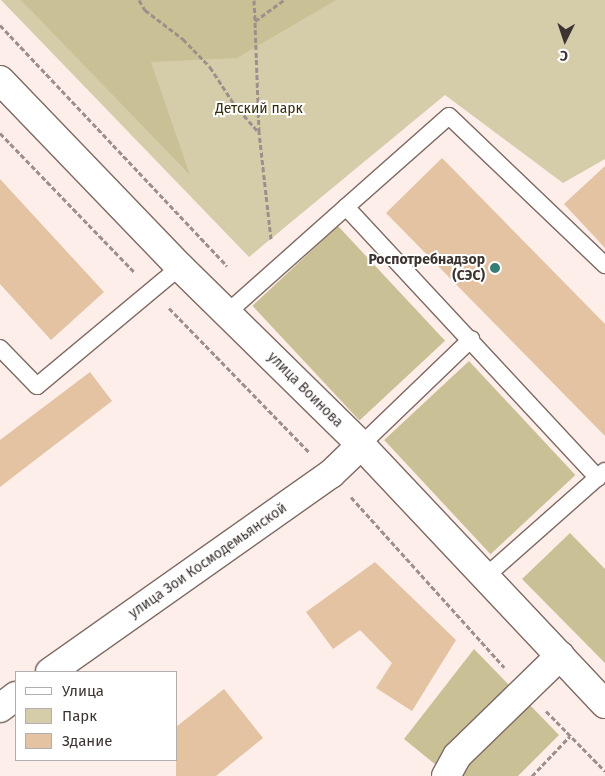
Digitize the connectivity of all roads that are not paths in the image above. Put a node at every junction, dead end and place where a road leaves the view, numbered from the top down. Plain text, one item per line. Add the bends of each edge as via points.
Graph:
1 (0, 80) edge
2 (346, 207) junction
3 (605, 265) edge
4 (180, 267) junction
5 (227, 313) junction
6 (471, 339) junction
7 (0, 348) edge
8 (360, 445) junction
9 (602, 475) edge
10 (485, 577) junction
11 (560, 656) junction
12 (51, 671) edge
13 (15, 697) edge
14 (605, 704) edge
15 (0, 708) edge
16 (446, 776) edge

1 - 4 street, улица Воинова
2 - 3 lane via 449,116
2 - 5 lane
2 - 6 lane
4 - 5 street, улица Воинова
4 - 7 lane via 37,386
5 - 8 street, улица Воинова
6 - 8 lane
6 - 9 lane
8 - 10 street, улица Воинова
8 - 12 street, улица Зои Космодемьянской via 331,474
9 - 10 lane
10 - 11 street, улица Воинова
11 - 14 street, улица Воинова
11 - 16 street via 457,756
13 - 15 street

